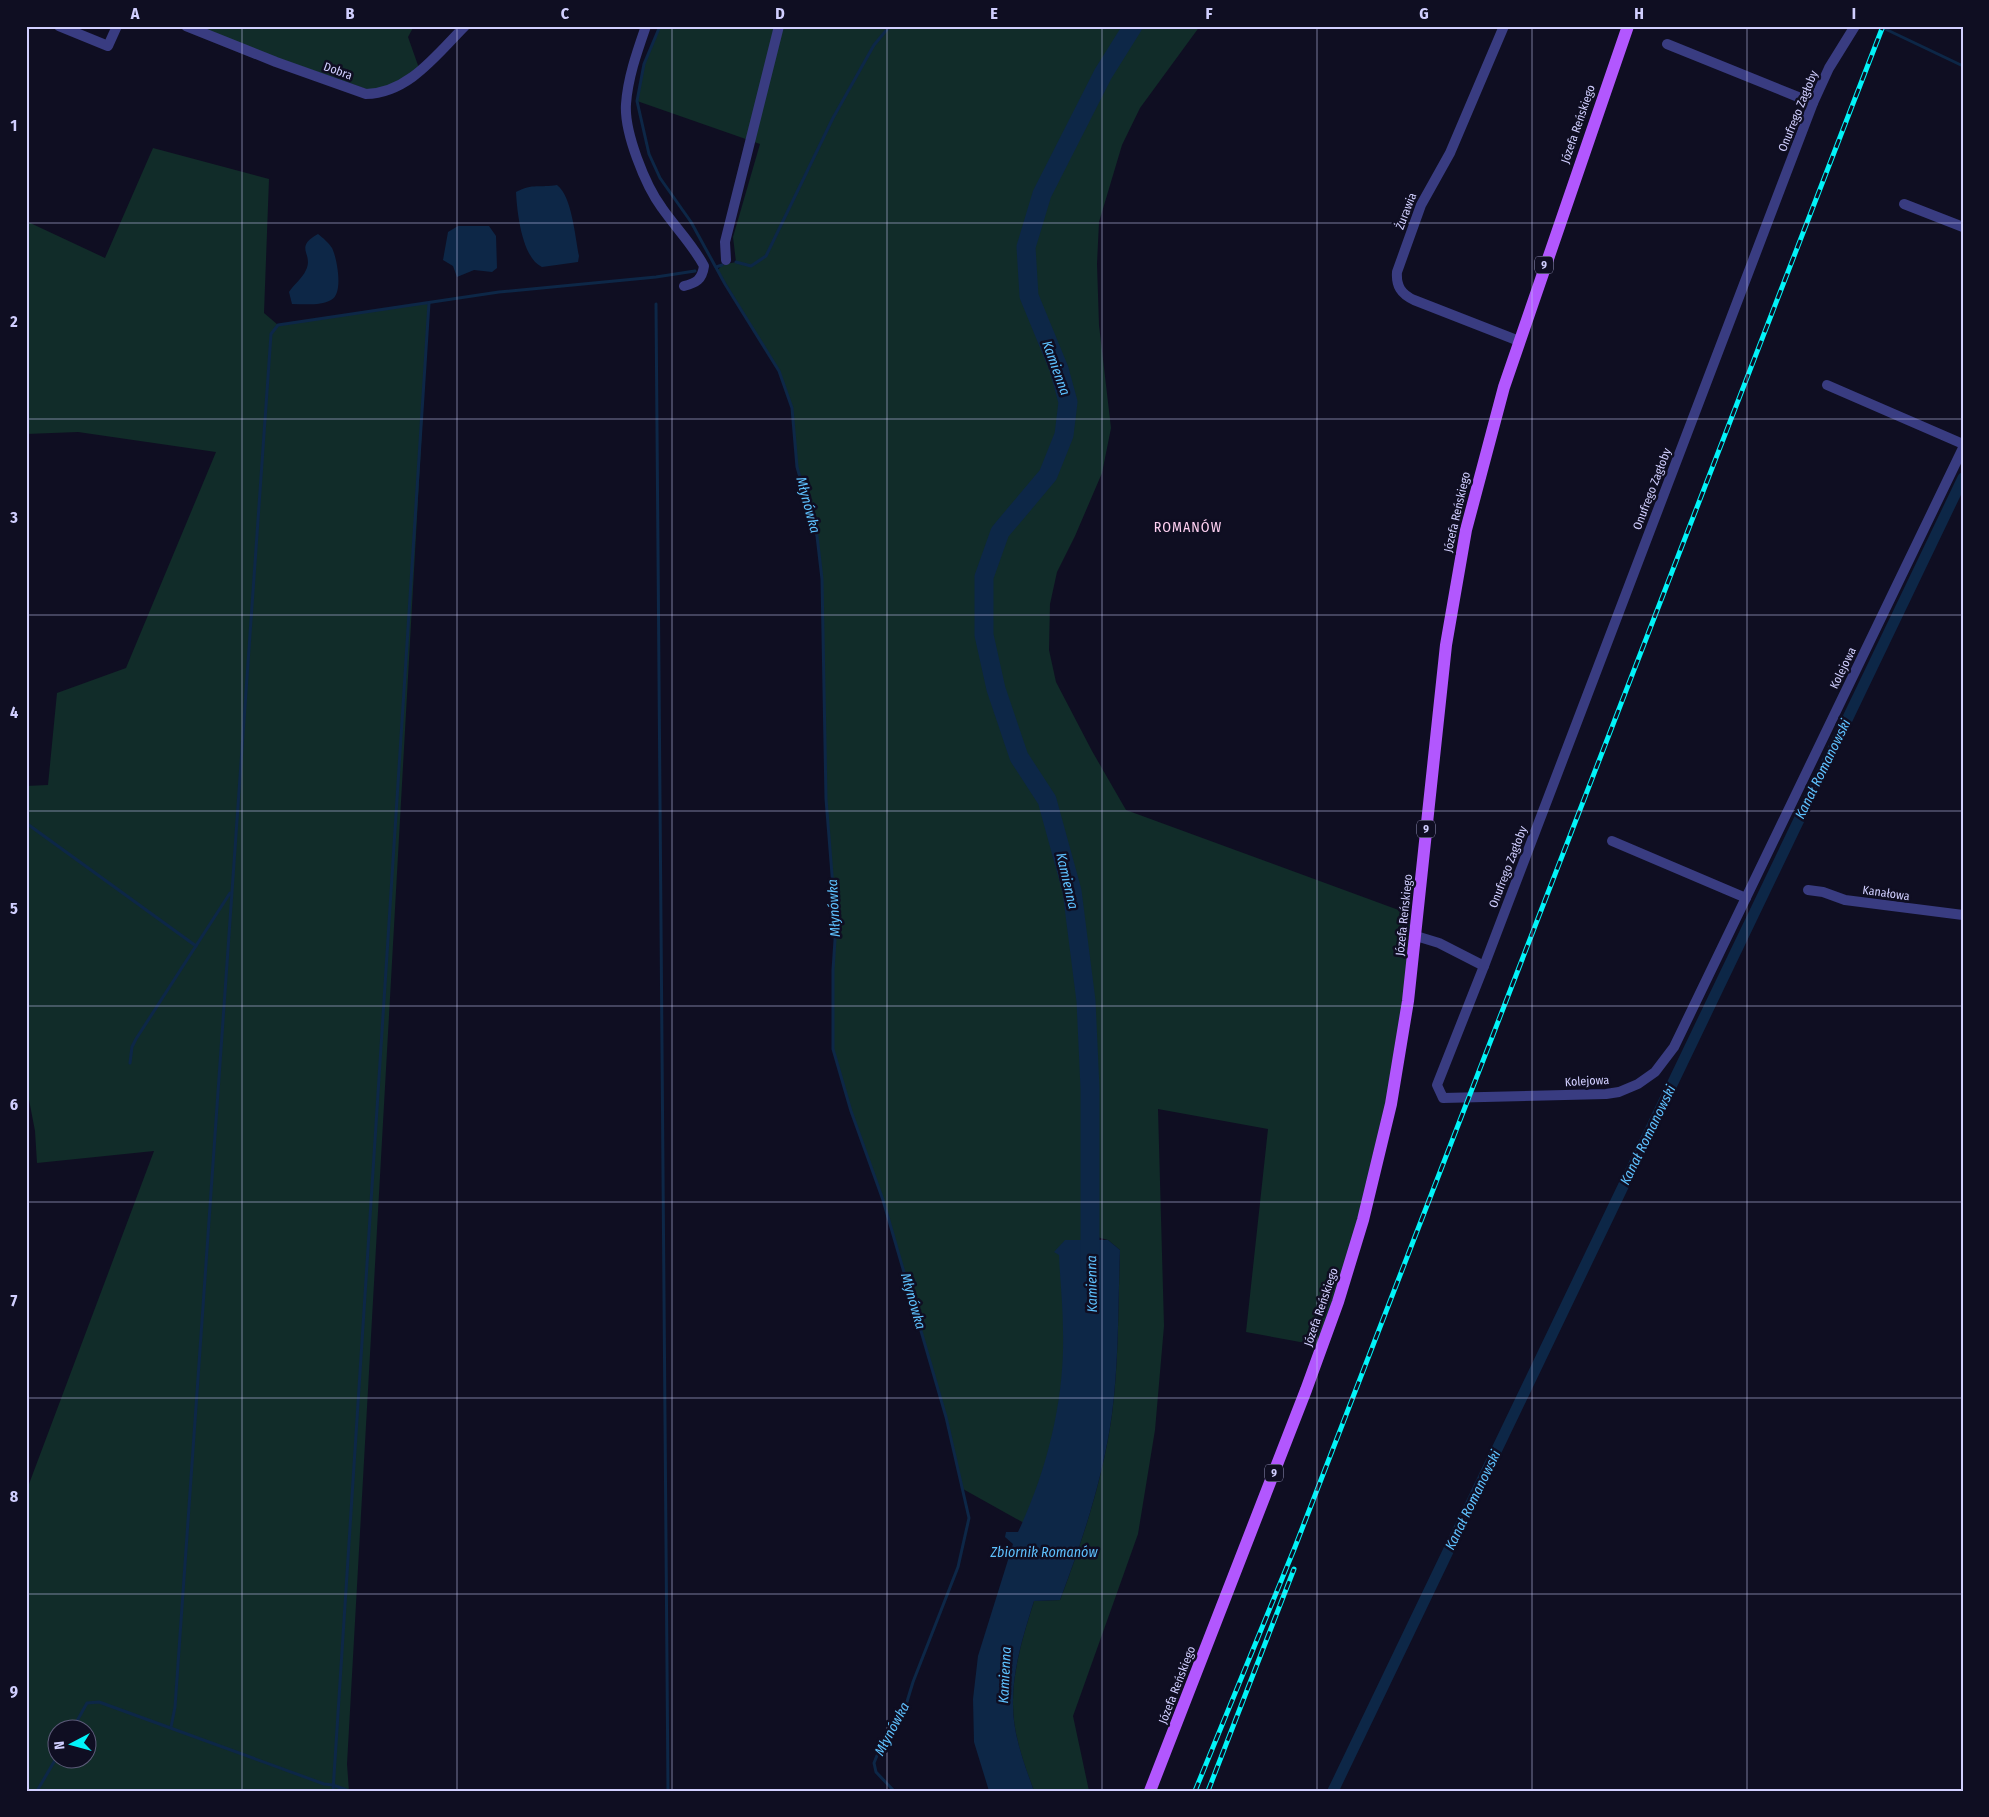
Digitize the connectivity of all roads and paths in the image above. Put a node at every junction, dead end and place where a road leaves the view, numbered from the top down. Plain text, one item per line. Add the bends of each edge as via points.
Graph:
1 (59, 26) edge
2 (117, 26) edge
3 (186, 26) edge
4 (465, 26) edge
5 (646, 26) edge
6 (779, 26) edge
7 (1504, 26) edge
8 (1628, 26) edge
9 (1855, 27) edge
10 (1667, 44) dead end
11 (1813, 103) junction
12 (1904, 204) dead end
13 (1963, 227) edge
14 (726, 260) dead end
15 (684, 286) dead end
16 (1519, 341) junction
17 (1827, 385) dead end
18 (1963, 444) edge
19 (1963, 448) edge
20 (1612, 842) dead end
21 (1808, 890) dead end
22 (1746, 898) junction
23 (1963, 915) edge
24 (1416, 936) junction
25 (1484, 966) junction
26 (1440, 1094) joint
27 (1150, 1791) edge

1 - 2 street via 108,46
3 - 4 street, Dobra via 366,94 399,86 420,71
5 - 15 street via 635,55 626,106 631,138 645,177 661,207 704,266 698,282
6 - 14 street via 725,242
7 - 16 street, Żurawia via 1450,152 1421,205 1396,280 1398,288 1410,298
8 - 16 main road, Józefa Reńskiego / 9
9 - 11 street, Onufrego Zagłoby via 1829,68
10 - 11 street
11 - 25 street, Onufrego Zagłoby
12 - 13 street
16 - 24 main road, Józefa Reńskiego / 9 via 1484,456 1456,586 1438,715
17 - 18 street
19 - 22 street, Kolejowa
20 - 22 street
21 - 23 street, Kanałowa via 1845,900
22 - 26 street, Kolejowa via 1674,1047 1662,1065 1638,1084 1606,1094 1448,1099
24 - 25 street via 1439,943
24 - 27 main road, Józefa Reńskiego / 9 via 1391,1104 1351,1262 1303,1399
25 - 26 street, Onufrego Zagłoby via 1444,1063 1437,1085

